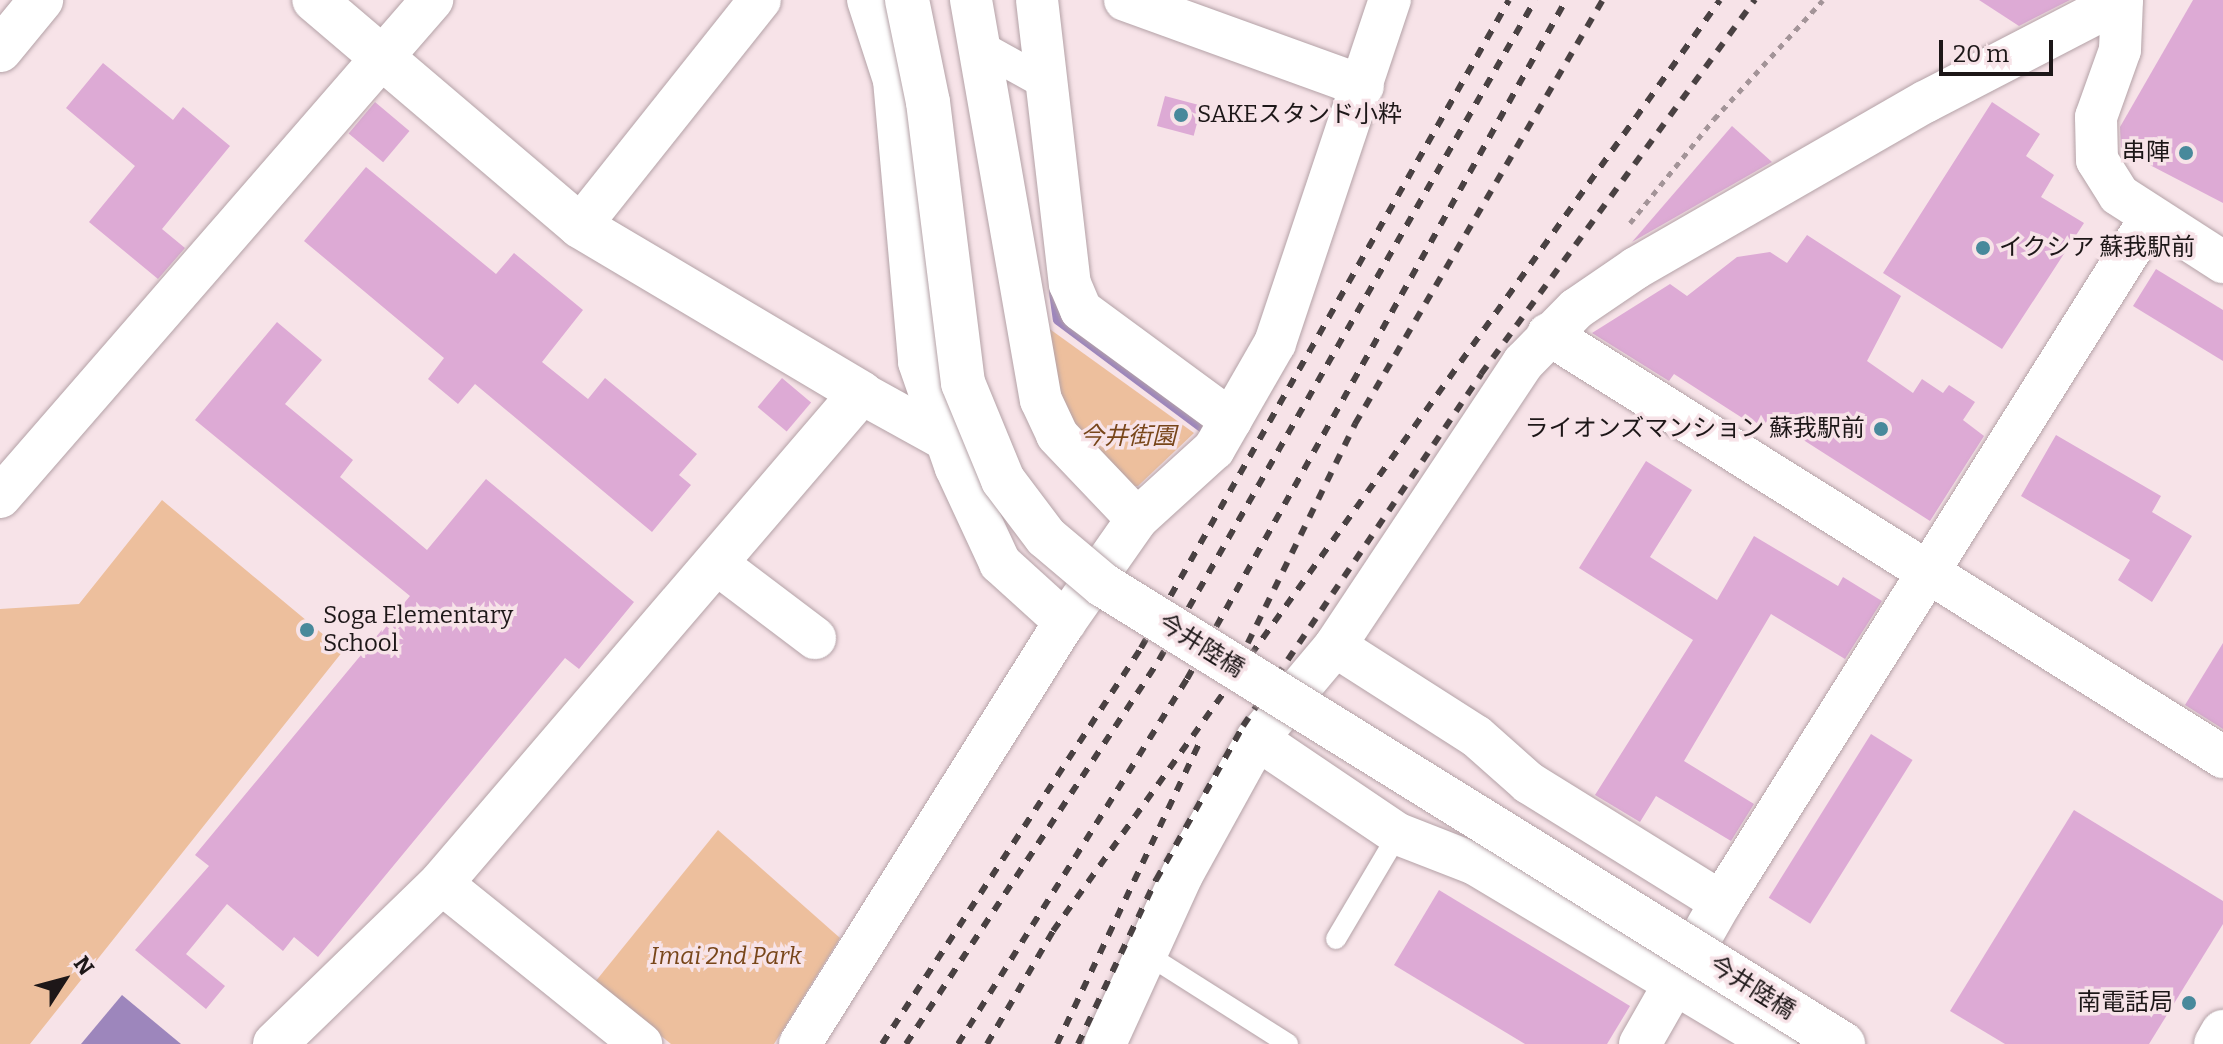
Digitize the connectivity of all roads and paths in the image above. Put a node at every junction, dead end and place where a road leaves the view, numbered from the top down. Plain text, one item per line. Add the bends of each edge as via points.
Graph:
1 (41, 0) edge
2 (314, 0) edge
3 (432, 0) edge
4 (760, 0) edge
5 (868, 0) edge
6 (907, 0) edge
7 (971, 0) edge
8 (1037, 0) edge
9 (1125, 0) edge
10 (1390, 0) edge
11 (1823, 0) edge
12 (2122, 0) edge
13 (984, 49) junction
14 (0, 50) edge
15 (382, 61) junction
16 (1045, 83) junction
17 (1363, 86) junction
18 (2151, 217) junction
19 (580, 226) junction
20 (1068, 255) junction
21 (1013, 260) junction
22 (2223, 262) edge
23 (1636, 268) junction
24 (1548, 334) junction
25 (861, 393) junction
26 (1231, 420) junction
27 (946, 440) junction
28 (0, 496) edge
29 (1137, 519) junction
30 (717, 564) junction
31 (1925, 573) junction
32 (1065, 622) junction
33 (815, 638) dead end
34 (1335, 646) junction
35 (1257, 739) junction
36 (2223, 757) edge
37 (1416, 833) junction
38 (441, 883) junction
39 (1721, 902) junction
40 (1336, 939) dead end
41 (1148, 955) junction
42 (1677, 981) junction
43 (2223, 1032) edge
44 (275, 1044) edge
45 (641, 1044) edge
46 (800, 1044) edge
47 (1105, 1044) edge
48 (1288, 1044) edge
49 (1640, 1044) edge
50 (1776, 1044) edge
51 (1843, 1044) edge
52 (2216, 1044) edge

1 - 14 street
2 - 15 street
3 - 15 street
4 - 19 street
5 - 27 street via 894,80 919,362
6 - 51 street, 今井陸橋, bridge via 928,102 963,383 1003,480 1046,537 1103,585
7 - 13 street
8 - 16 street
9 - 17 street
10 - 17 street
11 - 23 path via 1714,119 1612,245
12 - 18 street via 2120,50 2096,117 2097,160 2119,195
12 - 23 street via 1925,102
13 - 16 street
13 - 21 street
15 - 19 street
15 - 28 street
16 - 20 street
17 - 26 street via 1290,308
18 - 22 street
18 - 31 street
19 - 25 street
20 - 21 street
20 - 26 street via 1070,284 1081,310
21 - 29 street via 1041,400 1057,435 1072,466
23 - 24 street
24 - 31 street
24 - 34 street via 1523,363
25 - 27 street
25 - 30 street
26 - 29 street via 1214,449
27 - 32 street via 1004,544 1020,585
29 - 32 street
30 - 33 street
30 - 38 street
31 - 36 street
31 - 39 street
32 - 46 street
34 - 35 street
34 - 39 street via 1481,752
35 - 37 street
35 - 41 street via 1182,875
37 - 40 lane
37 - 42 street
38 - 44 street
38 - 45 street
39 - 42 street
41 - 47 street
41 - 48 lane
42 - 49 street
42 - 50 street
43 - 52 street

